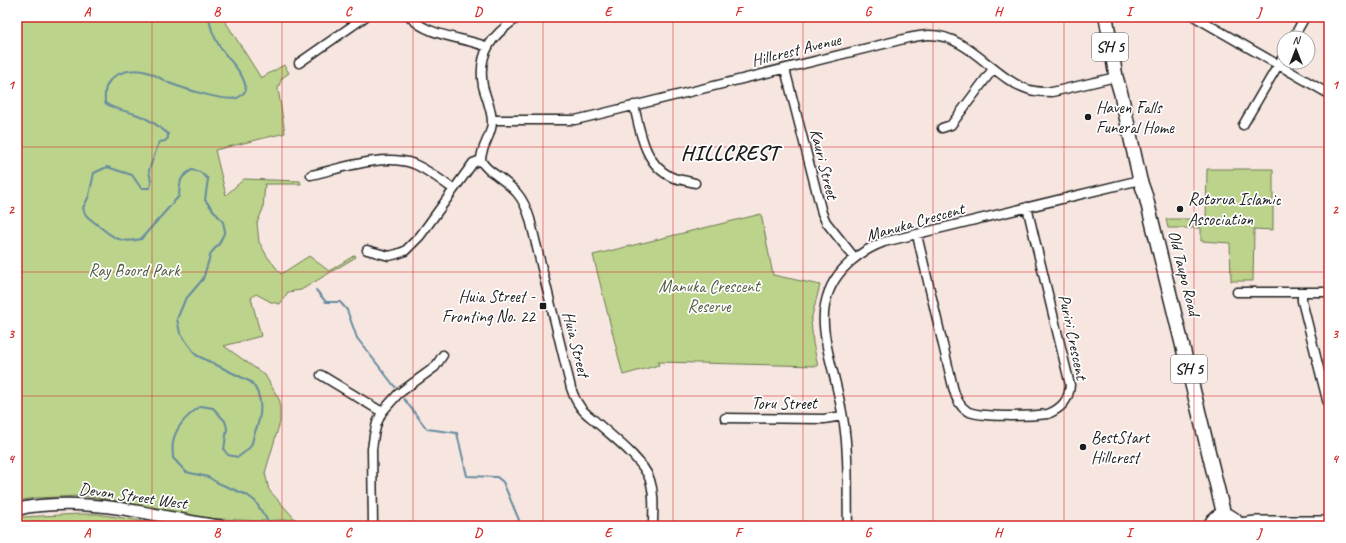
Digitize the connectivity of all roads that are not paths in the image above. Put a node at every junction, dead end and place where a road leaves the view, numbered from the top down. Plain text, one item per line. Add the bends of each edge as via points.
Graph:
1 (365, 17) edge
2 (410, 17) edge
3 (519, 17) edge
4 (1106, 17) edge
5 (1195, 17) edge
6 (1305, 17) edge
7 (1298, 30) edge
8 (488, 47) junction
9 (299, 63) dead end
10 (1276, 64) edge
11 (785, 68) junction
12 (993, 68) junction
13 (1276, 68) edge
14 (1287, 70) edge
15 (1116, 77) junction
16 (1329, 94) edge
17 (634, 105) junction
18 (492, 120) junction
19 (1243, 125) dead end
20 (942, 128) dead end
21 (480, 160) junction
22 (311, 175) dead end
23 (1140, 180) junction
24 (695, 183) dead end
25 (453, 189) junction
26 (1027, 207) junction
27 (917, 235) junction
28 (367, 250) dead end
29 (854, 257) junction
30 (1237, 292) dead end
31 (1302, 292) junction
32 (1329, 292) edge
33 (443, 355) dead end
34 (321, 375) dead end
35 (1329, 408) edge
36 (382, 412) junction
37 (842, 416) junction
38 (725, 418) dead end
39 (17, 510) edge
40 (1224, 515) junction
41 (1329, 522) edge
42 (1238, 525) edge
43 (220, 526) edge
44 (373, 526) edge
45 (654, 526) edge
46 (848, 526) edge
47 (1210, 526) edge

1 - 9 street
2 - 8 street via 431,30
3 - 8 street via 498,32
4 - 15 highway, Old Taupo Road / SH 5
5 - 10 street
6 - 7 street
8 - 18 street via 482,77
11 - 12 street, Hillcrest Avenue via 930,35 942,36 964,46
11 - 17 street, Hillcrest Avenue
11 - 29 street, Kauri Street via 820,209 826,222
12 - 15 street, Hillcrest Avenue via 1021,86 1042,92 1062,90
12 - 20 street via 951,125
13 - 19 street
14 - 16 street
15 - 23 highway, Old Taupo Road / SH 5
17 - 18 street, Hillcrest Avenue via 575,120
17 - 24 street via 645,147 655,165 673,177
18 - 21 street via 490,134
21 - 25 street via 473,163
21 - 45 street, Huia Street via 512,186 523,199 573,393 579,406 645,470 653,492
22 - 25 street via 375,161 400,160 424,169
23 - 26 street, Manuka Crescent
23 - 40 highway, Old Taupo Road / SH 5
25 - 28 street via 420,236 405,251 389,256
26 - 27 street, Manuka Crescent
26 - 27 street, Puriri Crescent via 1070,385 1067,400 1056,411 1048,414 981,415 967,411 960,404 953,388
27 - 29 street, Manuka Crescent via 878,244
29 - 37 street, Manuka Crescent via 833,282 828,293 823,322
30 - 31 street
31 - 32 street
31 - 35 street via 1302,301
33 - 36 street via 435,367 398,394
34 - 36 street
36 - 44 street via 373,442
37 - 38 street, Toru Street via 824,419
37 - 46 street, Manuka Crescent via 846,445
39 - 43 main road, Devon Street West via 45,505 94,504
40 - 42 highway via 1234,519
40 - 47 highway via 1215,518
41 - 42 main road via 1256,522

